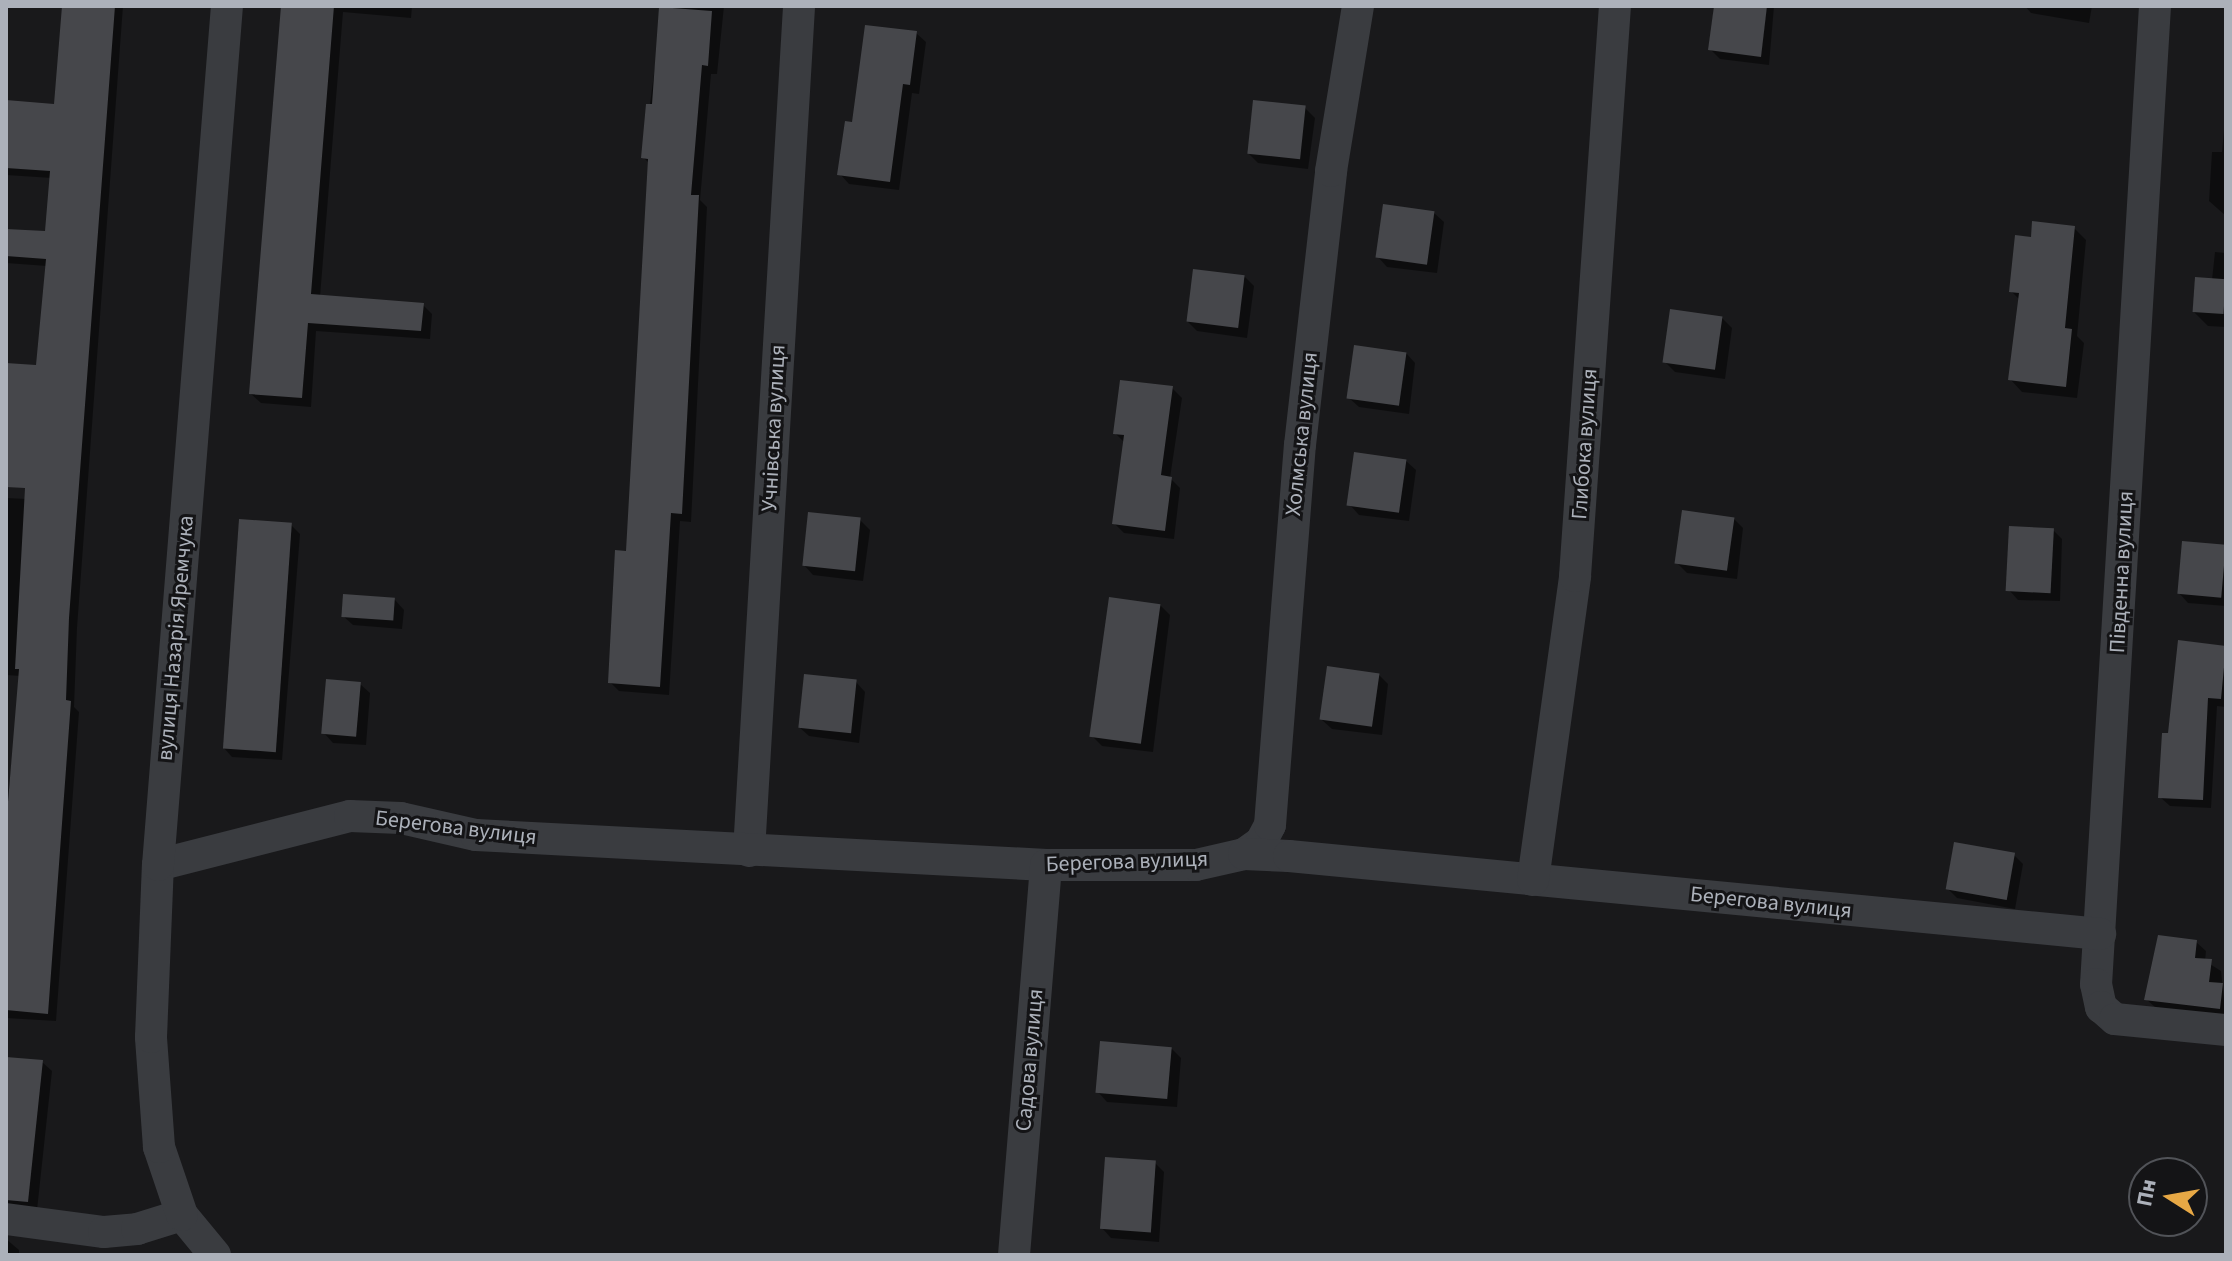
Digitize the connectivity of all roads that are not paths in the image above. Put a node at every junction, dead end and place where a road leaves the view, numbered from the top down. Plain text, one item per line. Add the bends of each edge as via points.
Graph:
1 (227, 6) edge
2 (799, 6) edge
3 (1358, 6) edge
4 (1615, 6) edge
5 (2155, 6) edge
6 (749, 851) junction
7 (1244, 854) junction
8 (158, 865) junction
9 (1046, 865) junction
10 (1533, 880) junction
11 (2100, 934) junction
12 (2226, 1030) edge
13 (182, 1215) junction
14 (6, 1219) edge
15 (215, 1255) edge
16 (1014, 1255) edge

1 - 8 street, вулиця Назарія Яремчука
2 - 6 street, Учнівська вулиця
3 - 7 street, Холмська вулиця via 1331,171 1300,445 1270,825 1261,842
4 - 10 street, Глибока вулиця via 1575,576
5 - 11 street, Південна вулиця
6 - 8 street, Берегова вулиця via 476,835 401,818 350,816
6 - 9 street, Берегова вулиця
7 - 9 street, Берегова вулиця via 1196,865
7 - 10 street, Берегова вулиця
8 - 13 street, вулиця Назарія Яремчука via 151,1037 159,1147
9 - 16 street, Садова вулиця
10 - 11 street, Берегова вулиця
11 - 12 street, Південна вулиця via 2096,984 2106,1014
13 - 14 street via 137,1229 104,1232
13 - 15 street, вулиця Назарія Яремчука

